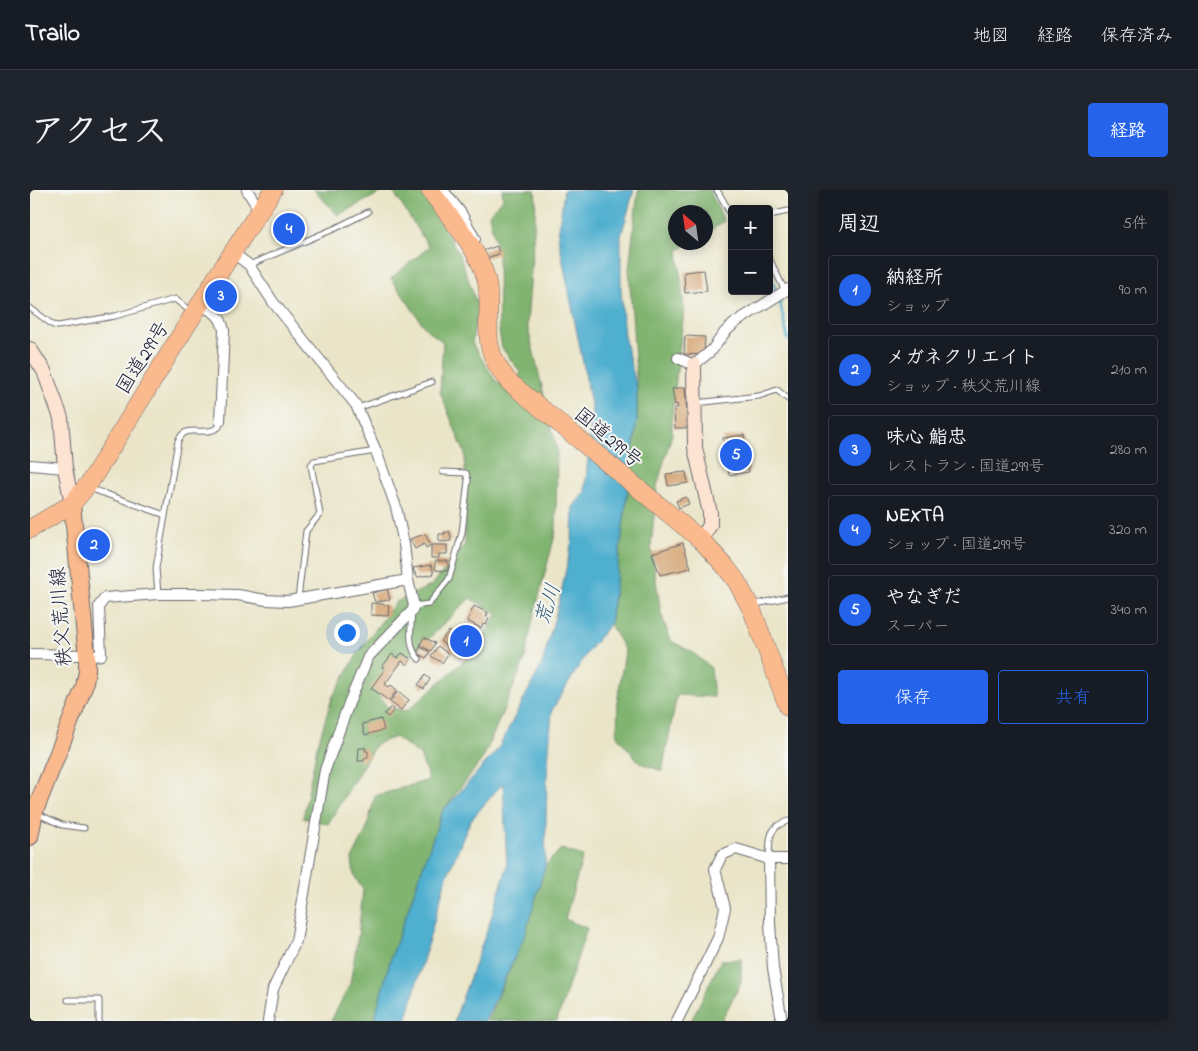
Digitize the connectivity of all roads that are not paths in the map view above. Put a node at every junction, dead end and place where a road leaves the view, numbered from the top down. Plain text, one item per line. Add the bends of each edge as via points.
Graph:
1 (247, 190) edge
2 (273, 190) edge
3 (430, 190) edge
4 (443, 190) edge
5 (718, 190) edge
6 (728, 209) edge
7 (788, 210) edge
8 (260, 211) junction
9 (368, 212) dead end
10 (773, 214) edge
11 (232, 252) junction
12 (249, 265) junction
13 (773, 266) edge
14 (486, 278) junction
15 (786, 290) edge
16 (30, 308) edge
17 (196, 310) junction
18 (30, 349) edge
19 (678, 358) dead end
20 (694, 365) junction
21 (432, 382) dead end
22 (788, 399) edge
23 (695, 403) junction
24 (357, 408) junction
25 (220, 421) joint
26 (376, 451) junction
27 (30, 466) edge
28 (65, 468) junction
29 (443, 472) dead end
30 (86, 487) junction
31 (72, 504) junction
32 (165, 515) junction
33 (30, 529) edge
34 (701, 540) junction
35 (408, 580) junction
36 (158, 594) junction
37 (788, 597) edge
38 (298, 600) junction
39 (750, 605) junction
40 (413, 609) junction
41 (30, 654) edge
42 (87, 656) junction
43 (419, 659) dead end
44 (788, 707) edge
45 (33, 811) edge
46 (788, 821) edge
47 (84, 828) dead end
48 (30, 836) edge
49 (769, 859) junction
50 (788, 859) edge
51 (68, 1000) dead end
52 (99, 1021) edge
53 (268, 1021) edge
54 (677, 1021) edge
55 (782, 1021) edge

1 - 8 street
2 - 8 highway, 国道299号
3 - 14 highway, 国道299号 via 475,250
4 - 14 street via 474,236 483,256
5 - 6 lane
7 - 10 lane
8 - 11 highway, 国道299号
9 - 12 lane
11 - 12 street
11 - 17 highway, 国道299号
12 - 24 street via 273,302
13 - 15 lane
14 - 34 highway, 国道299号 via 490,346 499,356 500,371 508,381
15 - 20 street via 736,322
16 - 17 lane via 58,326 115,316 175,299
17 - 25 street via 217,314 224,330
17 - 30 highway, 国道299号
18 - 28 street via 44,371 61,418
19 - 20 street
20 - 23 street
21 - 24 lane
22 - 23 lane via 777,390 759,396
23 - 34 street via 695,448 710,513 710,525
24 - 26 street
25 - 32 lane via 217,430 181,434
26 - 35 street via 396,507
26 - 38 lane via 314,461 311,465 320,514 306,531
27 - 28 street
28 - 31 street
29 - 40 lane via 466,473 462,533 449,579 429,604
30 - 31 highway, 国道299号
30 - 32 lane
31 - 33 highway, 国道299号
31 - 42 main road, 秩父荒川線
32 - 36 lane via 156,568
34 - 39 highway, 国道299号 via 726,566
35 - 38 street
35 - 40 street
36 - 38 street
36 - 42 street via 105,598 99,606 101,656
37 - 39 lane
39 - 44 highway, 国道299号
40 - 43 lane via 411,643
40 - 53 street via 368,657 349,702 322,787 296,941 273,989
41 - 42 street
42 - 45 main road, 秩父荒川線 via 84,686
45 - 47 lane via 62,825
45 - 48 main road, 秩父荒川線
46 - 49 lane via 774,827 771,832
49 - 50 street
49 - 54 street via 736,849 722,855 715,869 725,908 718,938
49 - 55 street via 770,932
51 - 52 lane via 99,1000

